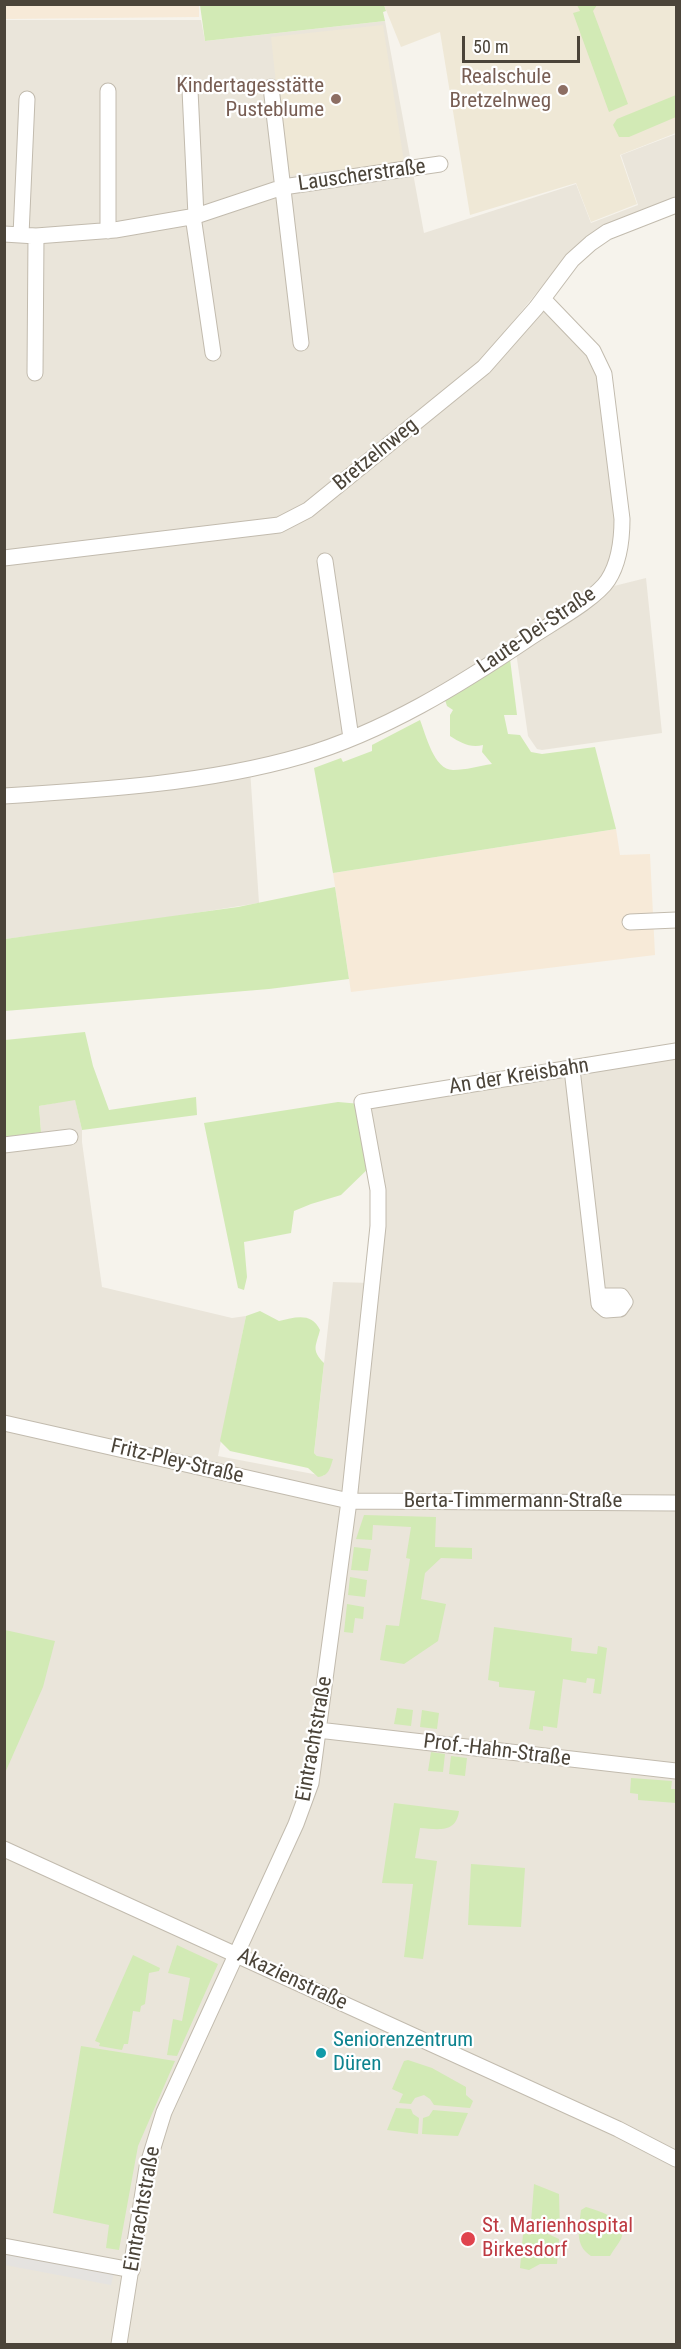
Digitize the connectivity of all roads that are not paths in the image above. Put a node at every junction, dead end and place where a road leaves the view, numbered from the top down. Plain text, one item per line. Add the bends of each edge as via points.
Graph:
1 (271, 87) dead end
2 (190, 90) dead end
3 (108, 92) dead end
4 (27, 99) dead end
5 (440, 164) dead end
6 (283, 187) junction
7 (676, 206) edge
8 (195, 216) junction
9 (108, 231) junction
10 (4, 234) edge
11 (29, 236) junction
12 (543, 299) junction
13 (301, 343) dead end
14 (213, 353) dead end
15 (35, 373) dead end
16 (4, 558) edge
17 (325, 561) dead end
18 (351, 738) junction
19 (4, 796) edge
20 (676, 920) edge
21 (630, 922) dead end
22 (676, 1051) edge
23 (572, 1069) junction
24 (362, 1102) joint
25 (70, 1137) dead end
26 (4, 1145) edge
27 (598, 1296) dead end
28 (4, 1423) edge
29 (349, 1501) junction
30 (676, 1503) edge
31 (318, 1730) junction
32 (676, 1771) edge
33 (4, 1849) edge
34 (237, 1955) junction
35 (676, 2159) edge
36 (4, 2246) edge
37 (132, 2270) junction
38 (120, 2344) edge

1 - 6 street, Lauscherstraße
2 - 8 street
3 - 9 street
4 - 11 street
5 - 6 street, Lauscherstraße
6 - 8 street, Lauscherstraße
6 - 13 street, Lauscherstraße
7 - 12 street, Bretzelnweg via 606,232 572,260
8 - 9 street, Lauscherstraße
8 - 14 street
9 - 11 street, Lauscherstraße
10 - 11 street, Lauscherstraße
11 - 15 street
12 - 16 street, Bretzelnweg via 484,367 293,520 279,525
12 - 18 street, Laute-Dei-Straße via 593,351 604,374 622,519 616,561 607,581 595,593 515,648 427,703
17 - 18 street
18 - 19 street, Laute-Dei-Straße via 303,756 236,771 174,781
20 - 21 street
22 - 23 street, An der Kreisbahn
23 - 24 street, An der Kreisbahn
23 - 27 street
24 - 29 street, Eintrachtstraße via 378,1190 378,1226
25 - 26 street
28 - 29 street, Fritz-Pley-Straße
29 - 30 street, Berta-Timmermann-Straße
29 - 31 street, Eintrachtstraße
31 - 32 street, Prof.-Hahn-Straße
31 - 34 street, Eintrachtstraße via 306,1803
33 - 34 street, Akazienstraße
34 - 35 street, Akazienstraße
34 - 37 street, Eintrachtstraße via 157,2132 147,2167
36 - 37 street
37 - 38 street, Eintrachtstraße

